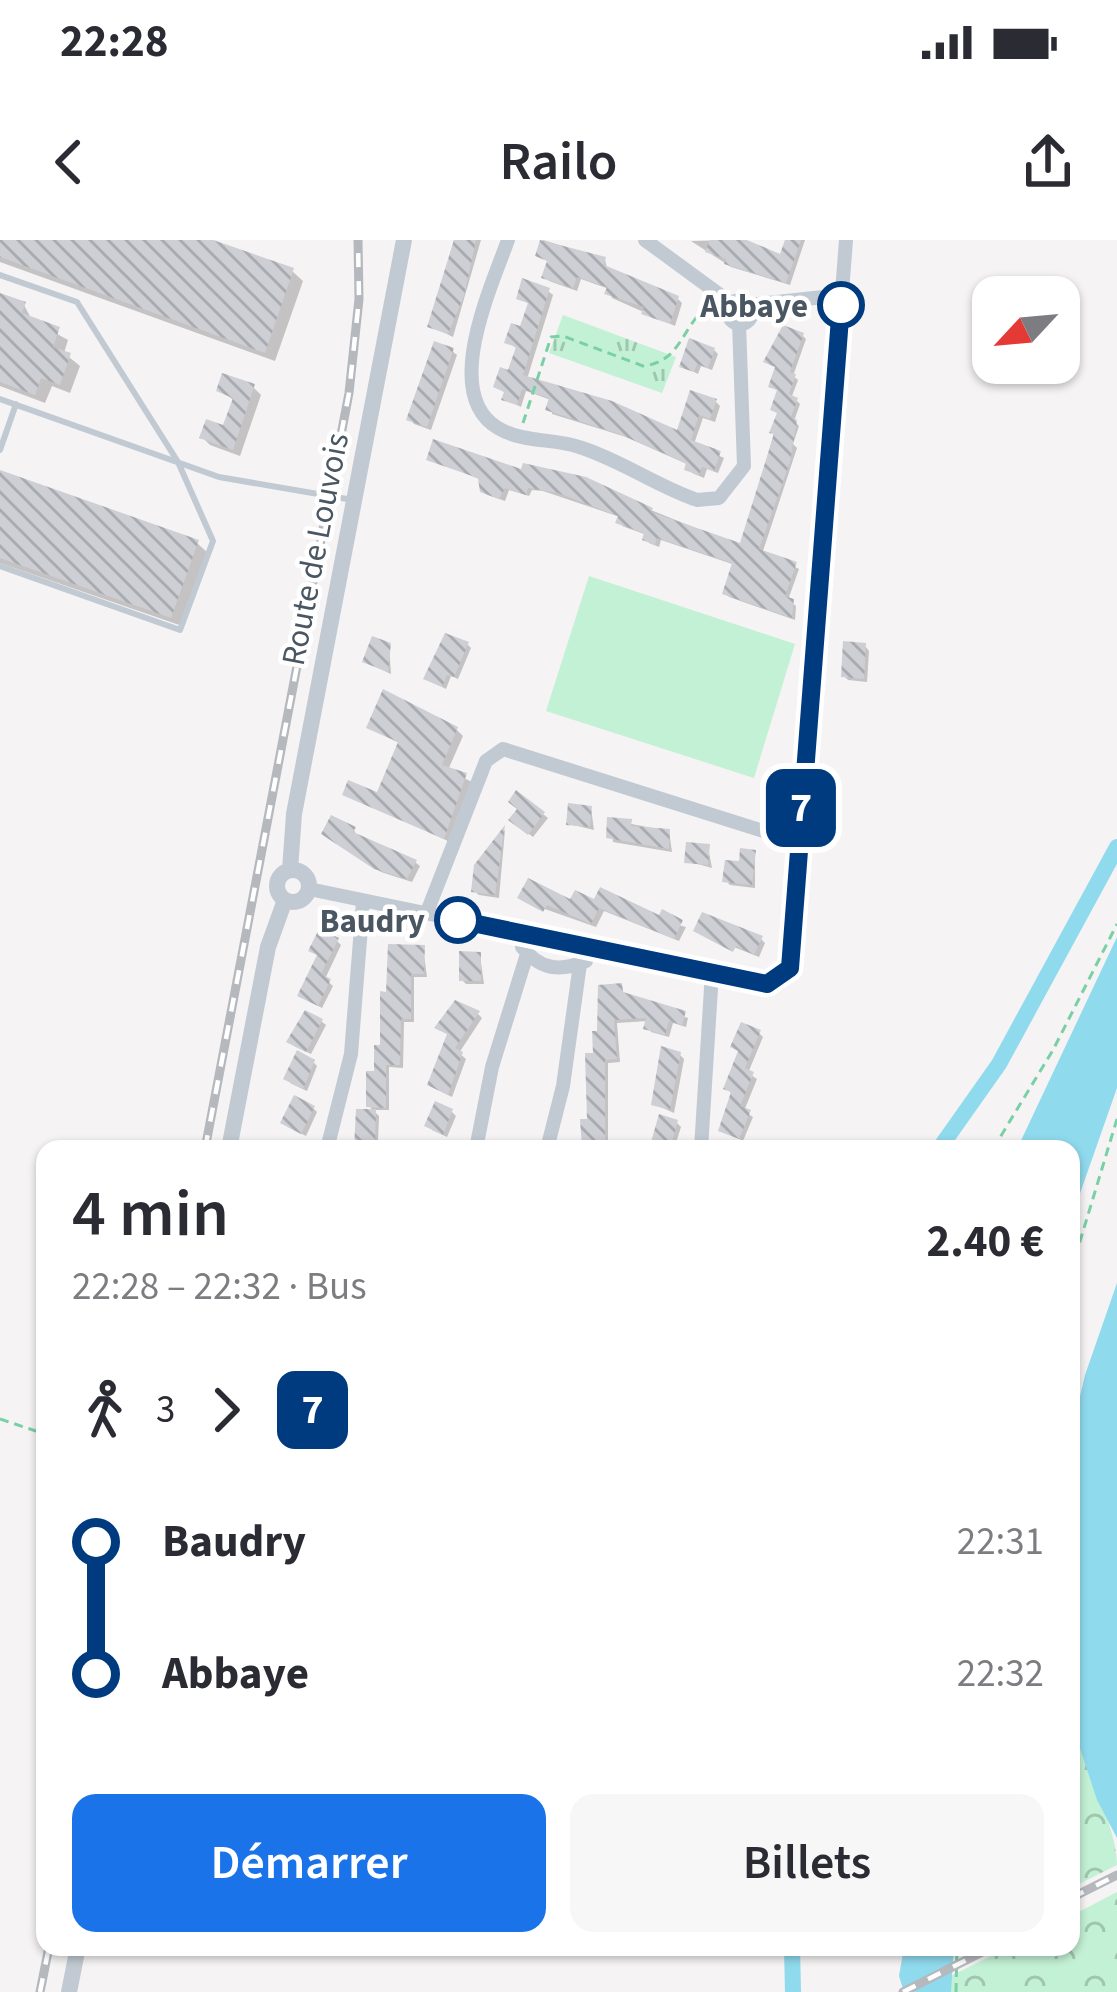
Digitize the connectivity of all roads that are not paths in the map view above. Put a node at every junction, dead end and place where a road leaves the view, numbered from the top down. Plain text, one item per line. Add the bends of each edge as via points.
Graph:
1 (404, 240) edge
2 (508, 240) edge
3 (645, 240) edge
4 (846, 240) edge
5 (0, 274) edge
6 (842, 296) junction
7 (727, 300) junction
8 (749, 305) junction
9 (739, 323) junction
10 (0, 400) edge
11 (16, 404) junction
12 (0, 450) edge
13 (178, 462) junction
14 (353, 500) junction
15 (0, 566) edge
16 (798, 842) junction
17 (290, 870) junction
18 (309, 889) junction
19 (285, 901) junction
20 (363, 902) junction
21 (427, 913) junction
22 (512, 933) junction
23 (605, 953) junction
24 (526, 954) junction
25 (580, 964) junction
26 (712, 972) junction
27 (231, 1140) edge
28 (329, 1140) edge
29 (478, 1140) edge
30 (549, 1140) edge
31 (702, 1140) edge
32 (76, 1956) edge
33 (69, 1992) edge

1 - 14 street, Route de Louvois
2 - 9 street via 469,364 481,411 496,428 617,460 698,500 719,499 744,466
3 - 7 street
4 - 6 street
5 - 13 lane via 77,302
6 - 8 street
6 - 16 street
7 - 8 street
7 - 9 street
8 - 9 street via 751,316
10 - 11 lane
11 - 12 lane
11 - 13 lane
13 - 14 lane
13 - 15 lane via 212,541 180,630
14 - 17 street, Route de Louvois
16 - 21 street via 503,749 486,761
16 - 26 street via 790,968 767,984
17 - 18 street via 304,874
17 - 19 street via 277,883
18 - 19 street via 300,901
18 - 20 street
19 - 27 street via 268,947
20 - 21 street
20 - 28 street via 350,1054
21 - 22 street
22 - 23 street
22 - 24 street
23 - 25 street
23 - 26 street
24 - 25 street via 563,970
24 - 29 street
25 - 30 street
26 - 31 street
32 - 33 street

